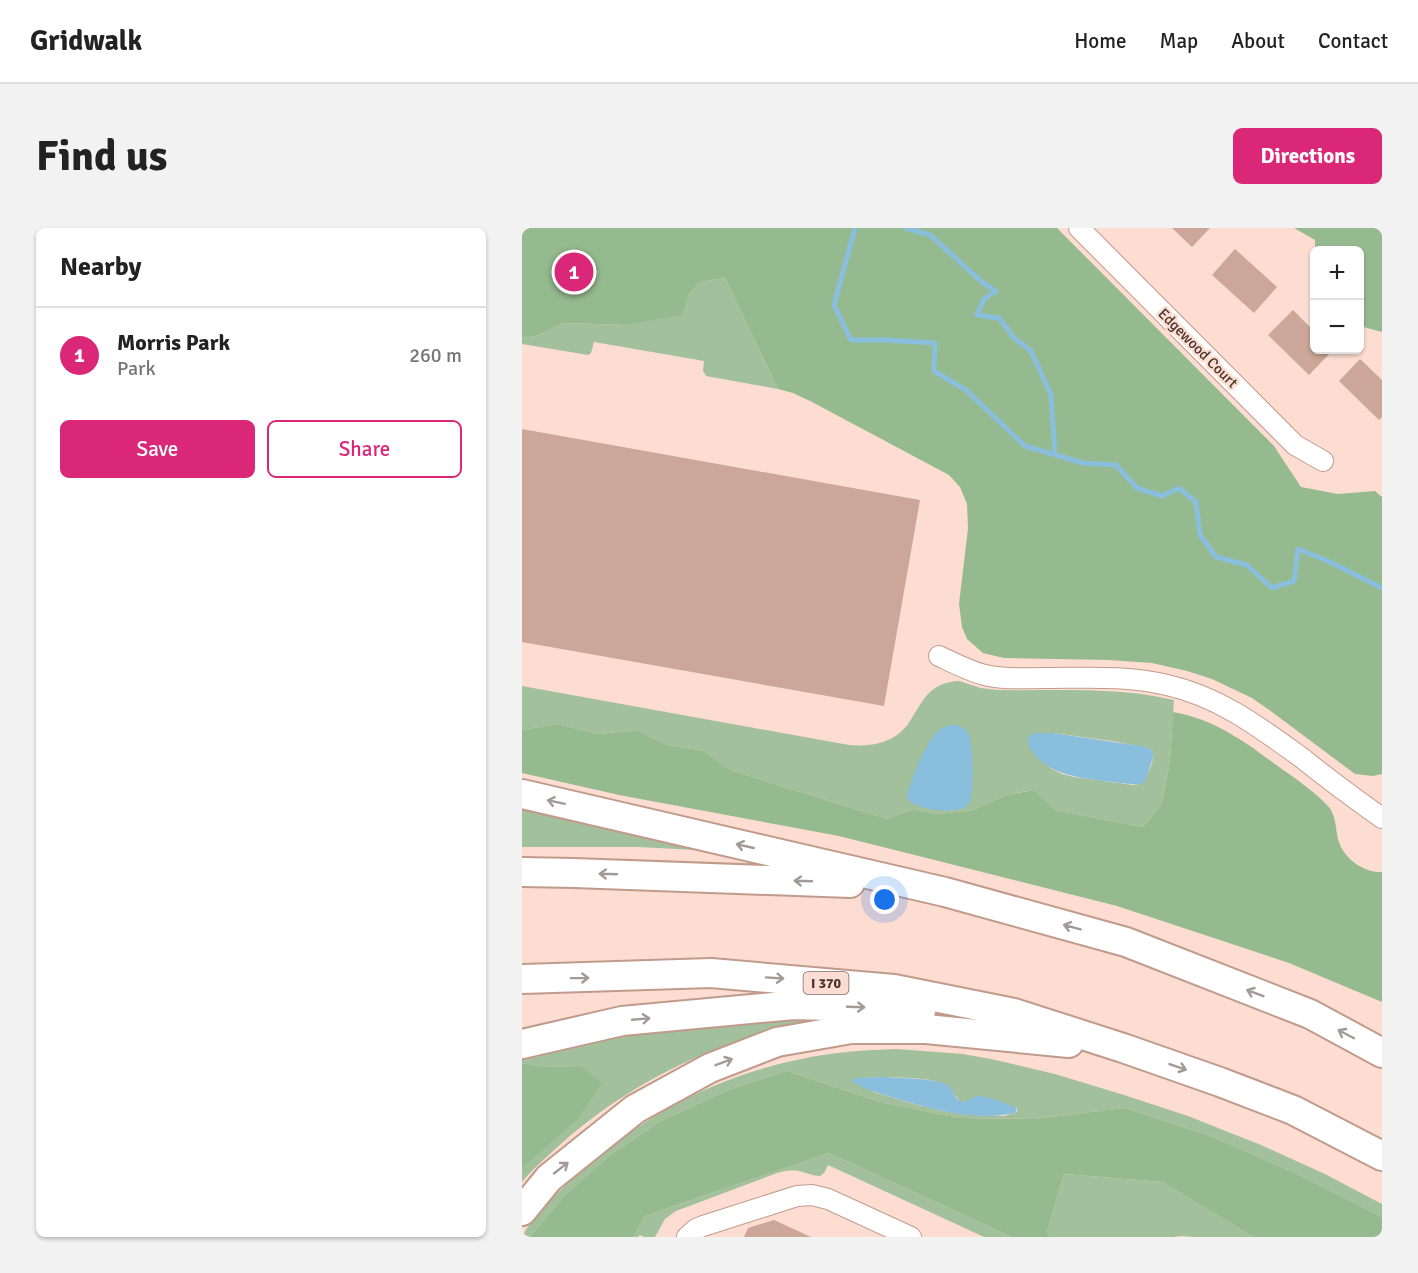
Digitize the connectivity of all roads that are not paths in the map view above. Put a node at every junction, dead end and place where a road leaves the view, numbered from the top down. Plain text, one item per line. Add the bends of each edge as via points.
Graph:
1 (1079, 228) edge
2 (1323, 461) dead end
3 (939, 656) dead end
4 (522, 794) edge
5 (1382, 818) edge
6 (522, 872) edge
7 (945, 892) junction
8 (522, 979) edge
9 (522, 1044) edge
10 (1123, 1048) junction
11 (1382, 1053) edge
12 (1382, 1156) edge
13 (522, 1211) edge
14 (687, 1237) edge
15 (911, 1237) edge

1 - 2 street, Edgewood Court via 1296,445
3 - 5 street via 986,676 1005,679 1138,680 1194,693 1256,724
7 -> 4 highway
7 -> 6 highway via 863,884
11 -> 7 highway via 1310,1014 1126,942
8 -> 10 highway, I 370 via 711,973 894,989 1014,1013
9 -> 10 highway via 622,1021 794,1005 898,1008 993,1020
10 -> 12 highway, I 370 via 1293,1110
13 -> 10 highway via 549,1178 635,1109 710,1068 777,1042 850,1029 926,1029
14 - 15 street via 703,1226 797,1196 812,1195

